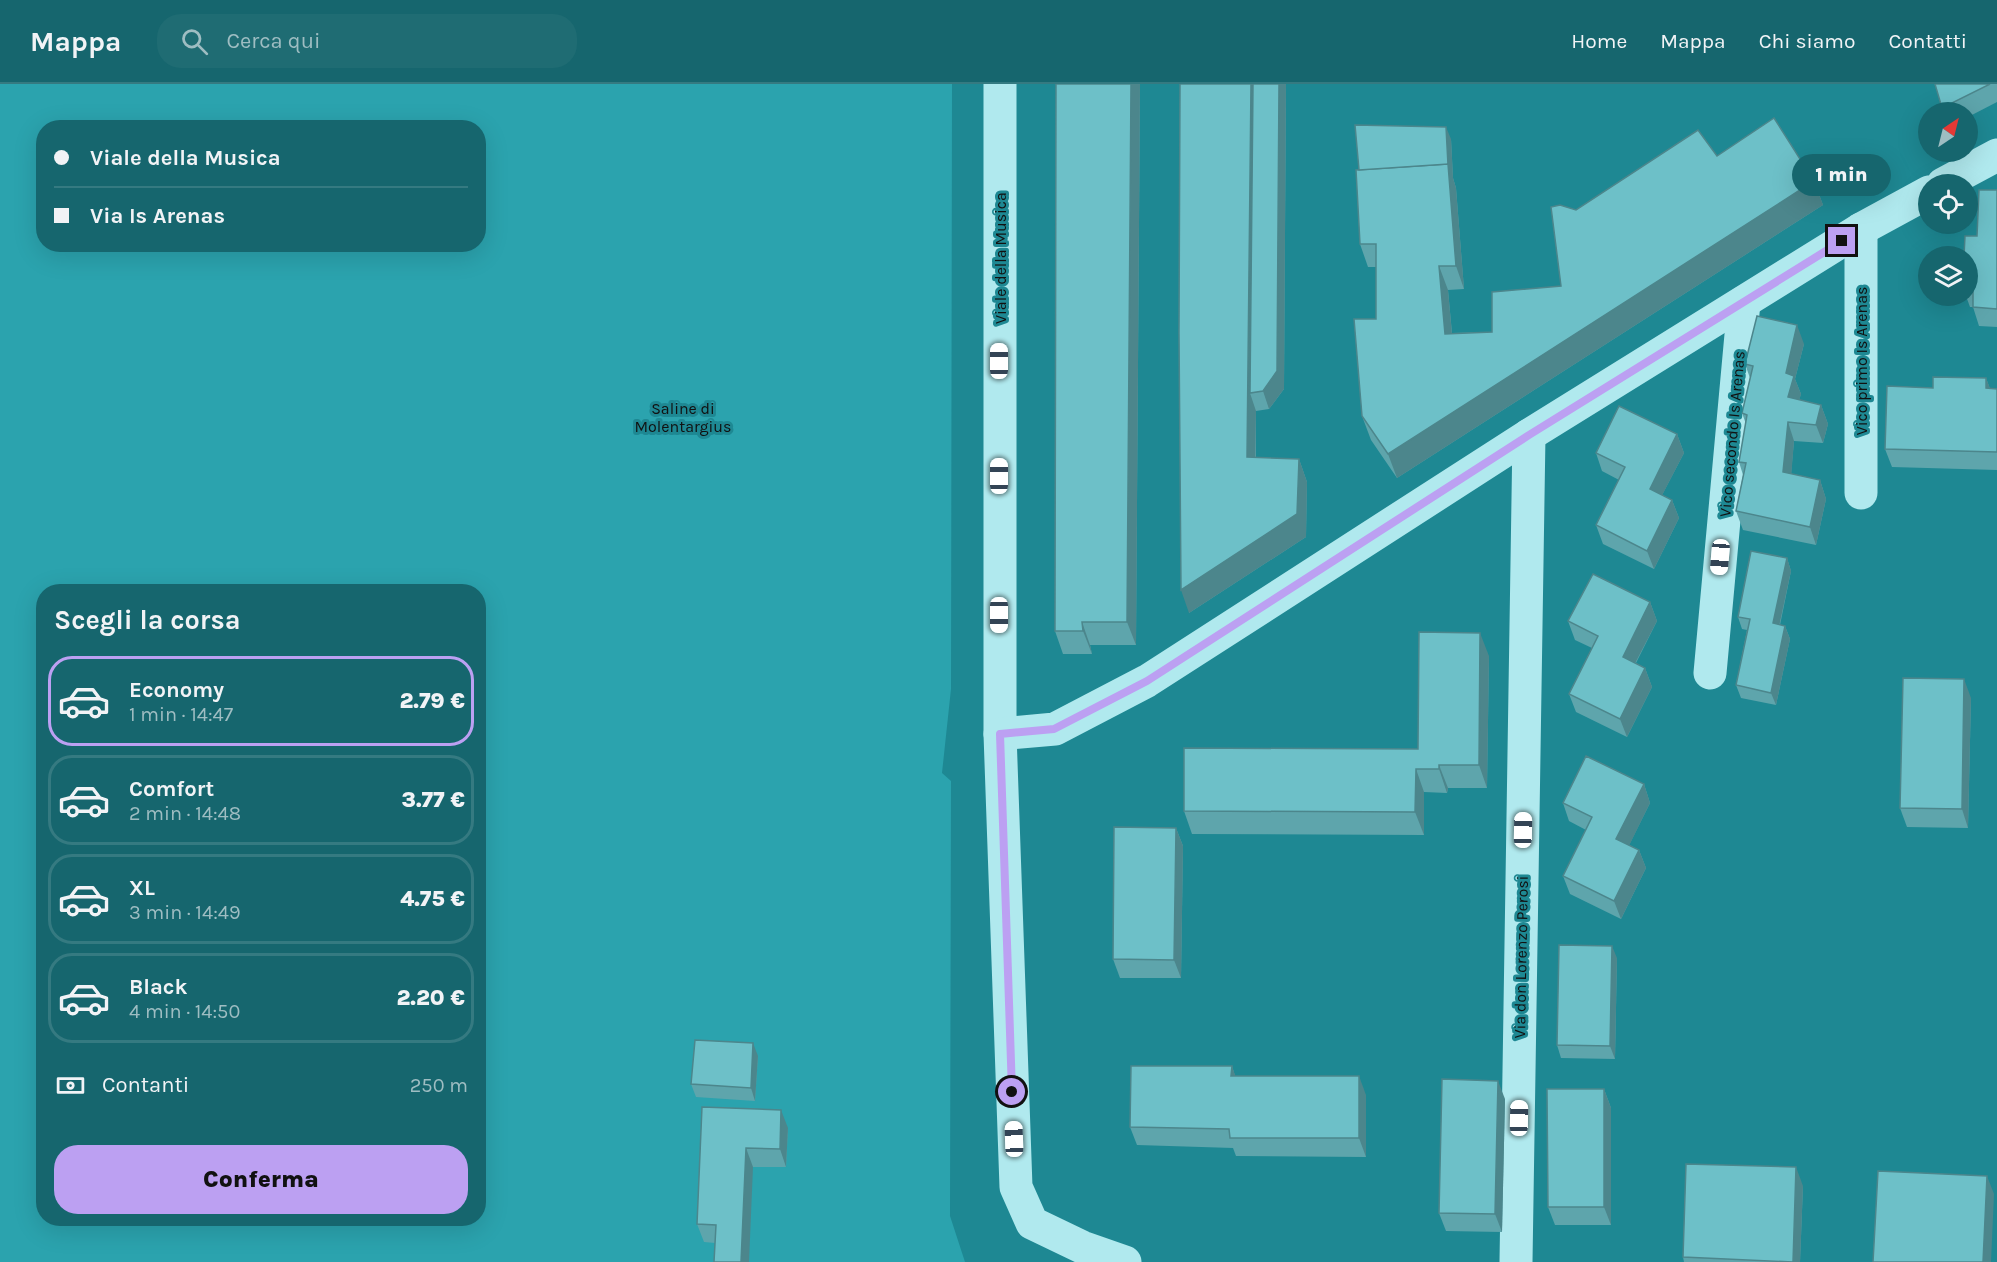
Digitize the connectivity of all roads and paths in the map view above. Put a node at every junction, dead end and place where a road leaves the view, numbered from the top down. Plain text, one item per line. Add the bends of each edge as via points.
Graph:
1 (1000, 84) edge
2 (1997, 155) edge
3 (1962, 174) edge
4 (1918, 198) edge
5 (1861, 229) junction
6 (1744, 302) junction
7 (1529, 435) junction
8 (1861, 493) dead end
9 (1710, 673) dead end
10 (1000, 734) junction
11 (1125, 1262) edge
12 (1516, 1262) edge

1 - 10 street, Viale della Musica
2 - 3 street
4 - 5 street
5 - 6 street
5 - 8 street, Vico primo Is Arenas
6 - 7 street
6 - 9 street, Vico secondo Is Arenas
7 - 10 street via 1147,681 1054,729
7 - 12 street, Via don Lorenzo Perosi
10 - 11 street, Viale della Musica via 1016,1187 1032,1223

